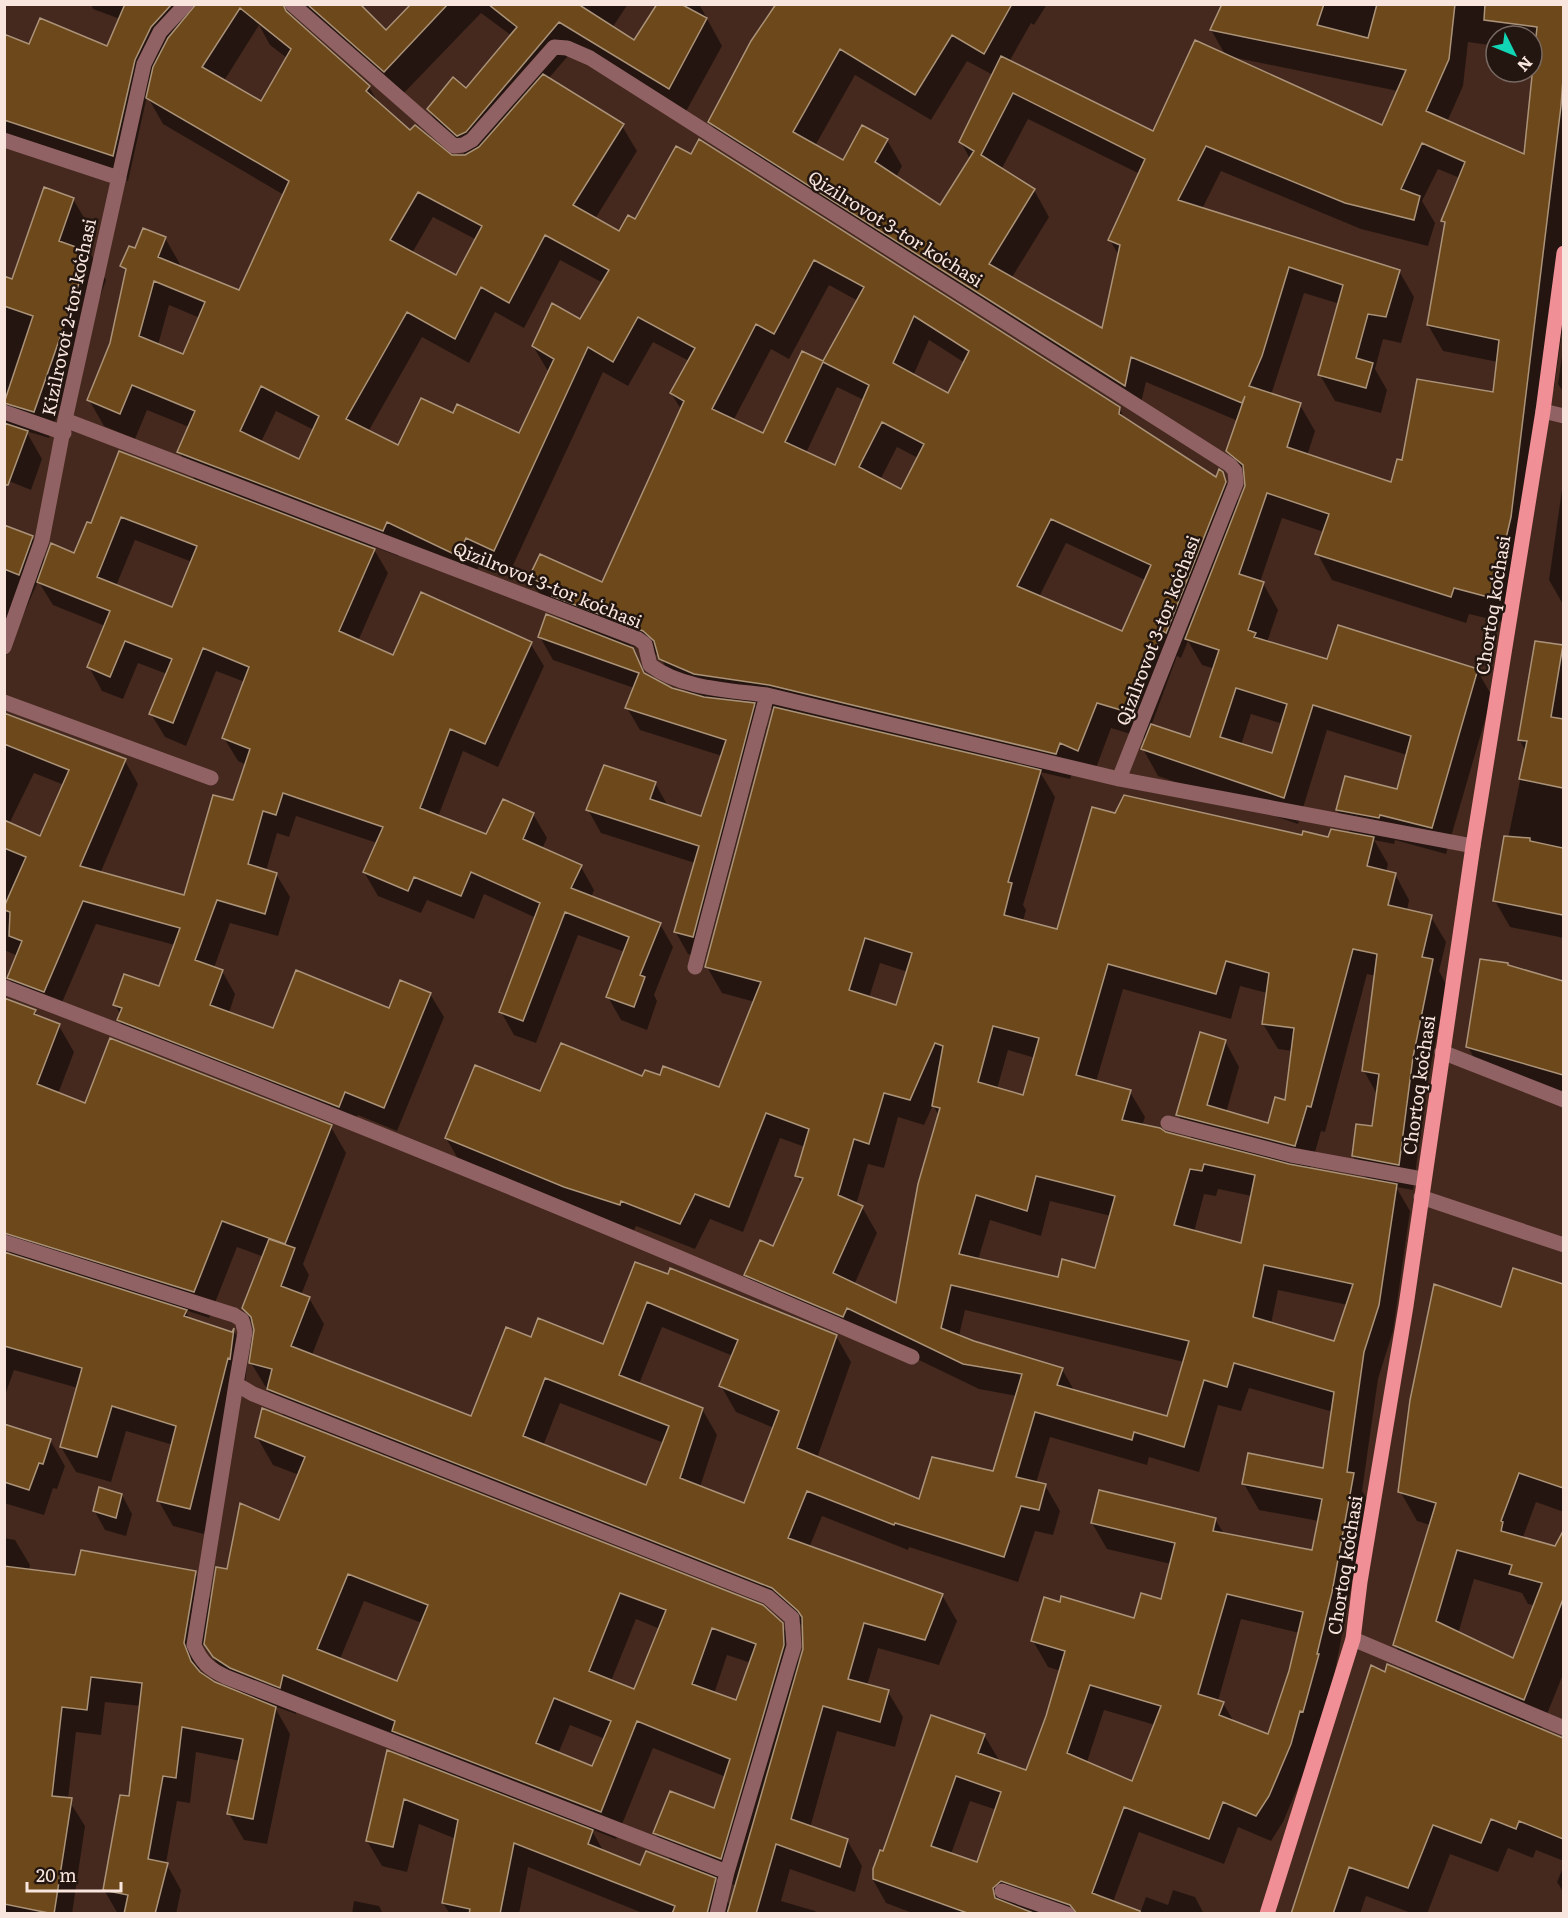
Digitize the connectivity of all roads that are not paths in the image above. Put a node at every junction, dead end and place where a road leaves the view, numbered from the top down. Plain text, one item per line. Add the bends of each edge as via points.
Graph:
1 (186, 4) edge
2 (292, 4) edge
3 (4, 140) edge
4 (119, 177) junction
5 (1563, 253) edge
6 (1543, 411) junction
7 (4, 412) edge
8 (1563, 416) edge
9 (64, 427) junction
10 (4, 647) edge
11 (767, 695) junction
12 (4, 702) edge
13 (211, 778) dead end
14 (1119, 779) junction
15 (1473, 846) junction
16 (695, 967) dead end
17 (4, 987) edge
18 (1442, 1052) junction
19 (1563, 1100) edge
20 (1168, 1123) dead end
21 (1422, 1179) dead end
22 (1422, 1197) junction
23 (4, 1242) edge
24 (1563, 1245) edge
25 (912, 1357) dead end
26 (236, 1384) junction
27 (1353, 1639) junction
28 (1563, 1728) edge
29 (727, 1872) junction
30 (1002, 1891) dead end
31 (717, 1914) edge
32 (1067, 1914) edge
33 (1267, 1914) edge

1 - 4 street, Kizilrovot 2-tor koʻchasi via 160,32 144,63
2 - 14 street, Qizilrovot 3-tor koʻchasi via 454,146 464,146 472,140 554,47 590,58 1230,465 1236,483
3 - 4 street
4 - 9 street, Kizilrovot 2-tor koʻchasi
5 - 6 main road, Chortoq koʻchasi
6 - 8 street
6 - 15 main road, Chortoq koʻchasi
7 - 9 street, Qizilrovot 3-tor koʻchasi
9 - 10 street, Kizilrovot 2-tor koʻchasi via 42,540
9 - 11 street, Qizilrovot 3-tor koʻchasi via 638,639 645,644 650,665 663,675 709,687
11 - 14 street, Qizilrovot 3-tor koʻchasi
11 - 16 street
12 - 13 street
14 - 15 street, Qizilrovot 3-tor koʻchasi
15 - 18 main road, Chortoq koʻchasi
17 - 25 street via 600,1222
18 - 19 street
18 - 22 main road, Chortoq koʻchasi
20 - 21 street via 1291,1155
22 - 24 street
22 - 27 main road, Chortoq koʻchasi
23 - 26 street via 234,1315 242,1320 245,1332
26 - 29 street via 194,1645 200,1660 226,1677
26 - 29 street via 768,1597 792,1618 794,1646
27 - 28 street
27 - 33 main road, Chortoq koʻchasi
29 - 31 street
30 - 32 street

